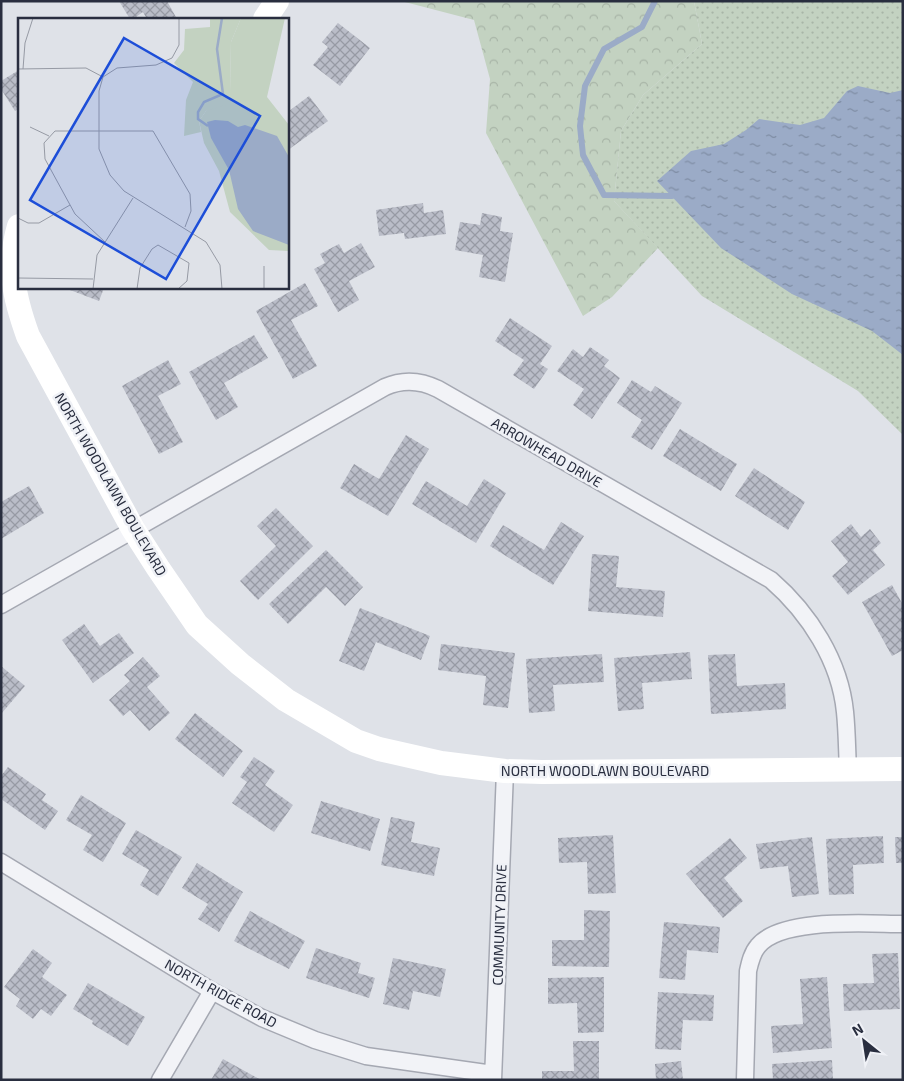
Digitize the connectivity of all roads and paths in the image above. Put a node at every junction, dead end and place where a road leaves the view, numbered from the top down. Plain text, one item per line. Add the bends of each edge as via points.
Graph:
1 (278, 1) edge
2 (266, 18) edge
3 (18, 228) edge
4 (7, 255) edge
5 (133, 529) junction
6 (1, 605) edge
7 (903, 768) edge
8 (848, 770) junction
9 (505, 771) junction
10 (1, 862) edge
11 (903, 924) edge
12 (212, 991) junction
13 (493, 1077) edge
14 (160, 1080) edge
15 (745, 1080) edge

1 - 2 street
3 - 4 street, NORTH WOODLAWN BOULEVARD
4 - 5 street, NORTH WOODLAWN BOULEVARD via 28,336
5 - 6 street
5 - 8 street, ARROWHEAD DRIVE via 385,387 406,381 428,384 780,588 818,635 834,669 845,711
5 - 9 street, NORTH WOODLAWN BOULEVARD via 197,625 286,700 356,741 378,749 441,763
7 - 8 street, NORTH WOODLAWN BOULEVARD
8 - 9 street, NORTH WOODLAWN BOULEVARD
9 - 13 street, COMMUNITY DRIVE
10 - 12 street, NORTH RIDGE ROAD
11 - 15 street via 803,925 785,929 758,945 748,970
12 - 13 street, NORTH RIDGE ROAD via 271,1022 366,1056
12 - 14 street

